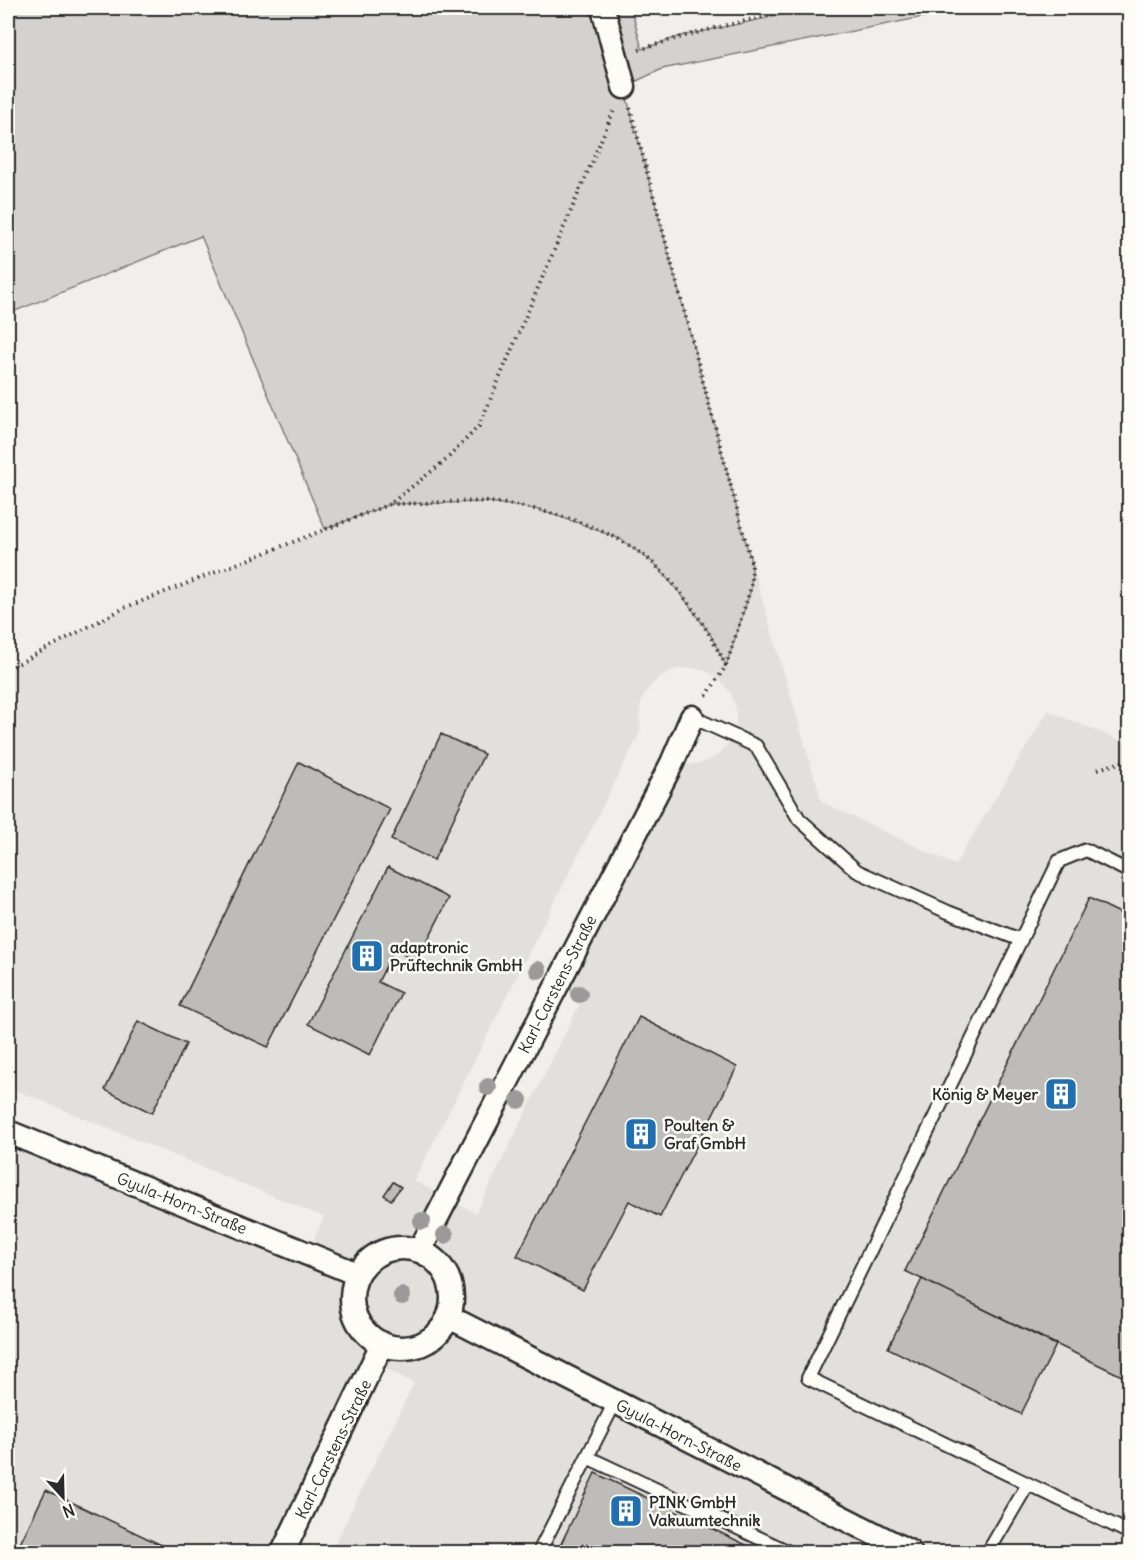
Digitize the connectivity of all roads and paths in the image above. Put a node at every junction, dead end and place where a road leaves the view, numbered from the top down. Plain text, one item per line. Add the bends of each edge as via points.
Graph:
1 (603, 8) edge
2 (806, 8) edge
3 (616, 57) junction
4 (624, 87) junction
5 (390, 504) junction
6 (726, 666) junction
7 (8, 669) edge
8 (692, 717) junction
9 (1130, 760) edge
10 (1098, 768) dead end
11 (1130, 872) edge
12 (1021, 940) junction
13 (8, 1132) edge
14 (420, 1250) junction
15 (357, 1275) junction
16 (449, 1317) junction
17 (382, 1344) junction
18 (615, 1402) junction
19 (587, 1457) junction
20 (1028, 1484) junction
21 (1130, 1533) edge
22 (283, 1552) edge
23 (539, 1552) edge
24 (789, 1552) edge
25 (910, 1552) edge
26 (988, 1552) edge

1 - 3 street
2 - 3 path via 681,36
3 - 4 street
4 - 5 path via 479,426 446,460
4 - 6 path via 752,565 751,587
5 - 6 path via 489,502 535,509 620,539 655,564 684,598 710,634
5 - 7 path via 124,608
6 - 8 path
8 - 12 lane via 756,746 799,819 857,871
8 - 14 street, Karl-Carstens-Straße via 672,763
9 - 10 path
11 - 12 lane via 1086,850 1059,861
12 - 20 lane via 808,1378
13 - 15 street, Gyula-Horn-Straße
14 - 15 street via 391,1248 377,1254
14 - 16 street via 437,1261 447,1275 453,1292
15 - 17 street via 353,1309 366,1334
16 - 17 street via 435,1336 420,1345 402,1348
16 - 18 street, Gyula-Horn-Straße
17 - 22 street, Karl-Carstens-Straße
18 - 19 lane
18 - 25 street, Gyula-Horn-Straße
19 - 23 lane
19 - 24 lane
20 - 21 lane
20 - 26 lane

